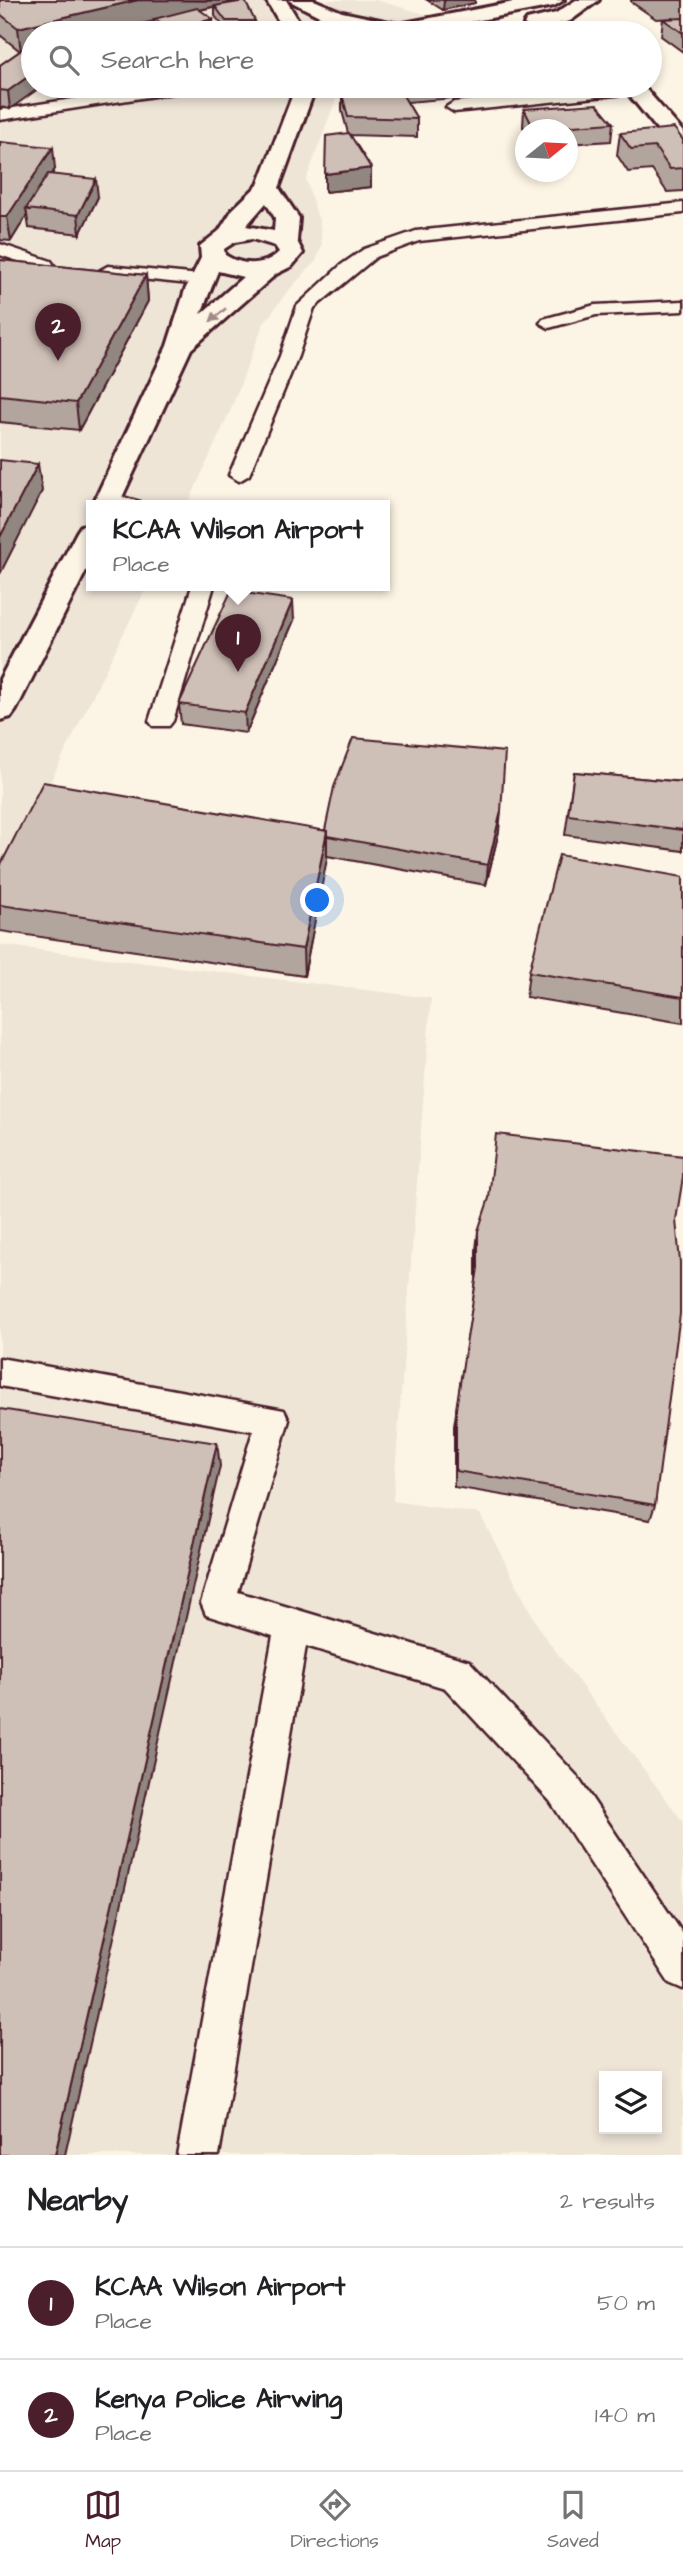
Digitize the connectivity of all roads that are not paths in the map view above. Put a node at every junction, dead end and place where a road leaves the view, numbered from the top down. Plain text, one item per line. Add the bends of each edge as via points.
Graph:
1 (276, 0) edge
2 (298, 0) edge
3 (589, 0) edge
4 (516, 3) edge
5 (559, 8) edge
6 (289, 21) edge
7 (352, 21) edge
8 (438, 21) edge
9 (533, 21) edge
10 (574, 21) edge
11 (109, 98) edge
12 (302, 98) edge
13 (535, 98) edge
14 (642, 98) edge
15 (454, 107) dead end
16 (0, 115) edge
17 (683, 146) edge
18 (268, 188) junction
19 (683, 208) edge
20 (228, 236) junction
21 (285, 241) junction
22 (0, 249) edge
23 (213, 258) junction
24 (0, 262) edge
25 (45, 265) junction
26 (66, 267) edge
27 (268, 268) junction
28 (93, 269) edge
29 (200, 280) junction
30 (683, 306) edge
31 (549, 323) dead end
32 (180, 346) junction
33 (239, 475) dead end
34 (117, 500) edge
35 (86, 542) edge
36 (201, 591) edge
37 (0, 710) edge
38 (161, 721) dead end
39 (0, 1372) edge
40 (292, 1626) junction
41 (683, 1969) edge
42 (198, 2155) edge

1 - 6 street
2 - 7 street
3 - 5 street
4 - 5 street
4 - 8 street
5 - 9 street
5 - 10 street
11 - 16 lane
12 - 18 street
13 - 15 lane
14 - 17 street
18 - 20 street via 241,214
18 - 21 street via 287,218
19 - 33 lane via 416,236 370,253 306,306
20 - 21 street via 265,233
20 - 23 street via 212,246
21 - 27 street via 291,253
22 - 25 lane
23 - 27 street via 229,268
23 - 29 street
24 - 25 lane
25 - 26 lane
27 -> 32 street
28 - 29 lane
29 - 32 street
30 - 31 lane via 595,310
32 - 34 street
35 - 37 street
36 - 38 lane
39 - 40 lane via 273,1420 218,1603
40 - 41 lane via 456,1674 563,1788
40 - 42 lane

